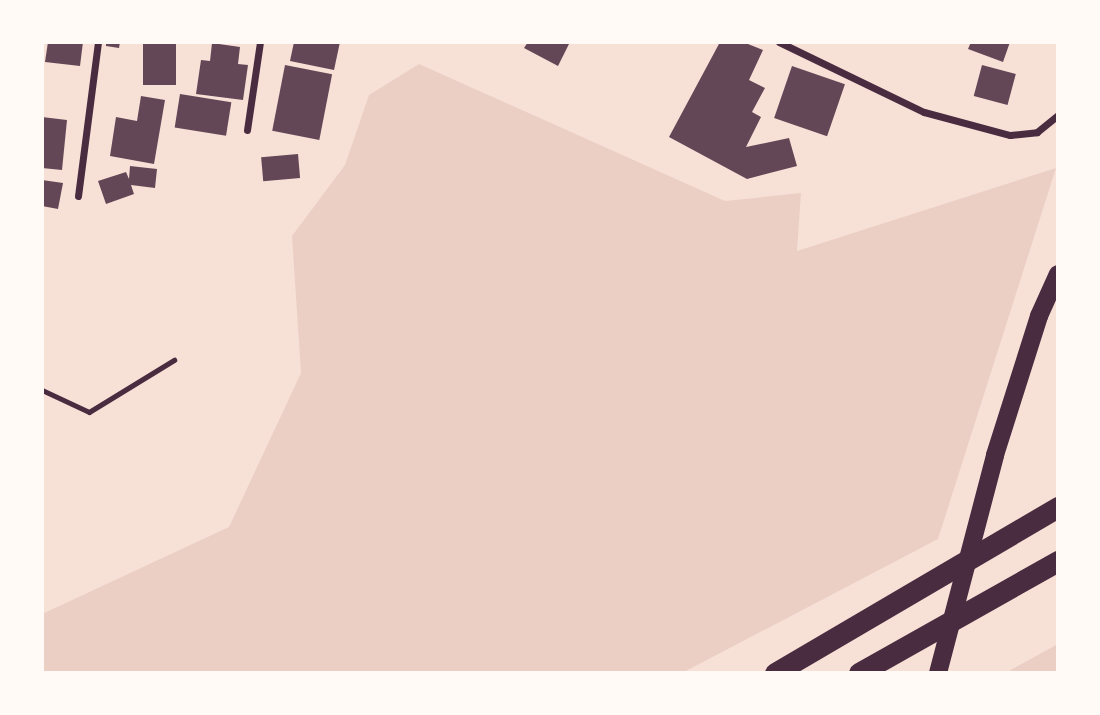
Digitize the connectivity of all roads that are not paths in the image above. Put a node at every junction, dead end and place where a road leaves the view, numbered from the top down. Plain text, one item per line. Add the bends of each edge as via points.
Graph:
1 (98, 42) edge
2 (260, 42) edge
3 (779, 42) edge
4 (1058, 115) edge
5 (247, 130) dead end
6 (78, 196) dead end
7 (1058, 274) edge
8 (174, 360) dead end
9 (42, 390) edge
10 (1058, 508) edge
11 (1051, 565) edge
12 (804, 654) junction
13 (762, 673) edge
14 (775, 673) edge
15 (859, 673) edge
16 (938, 673) edge

1 - 6 street
2 - 5 street
3 - 4 street via 924,112 998,132 1037,131
7 - 16 main road via 1039,316 995,454
8 - 9 lane via 89,411
10 - 12 highway
11 - 15 highway
12 - 13 highway
12 - 14 highway

